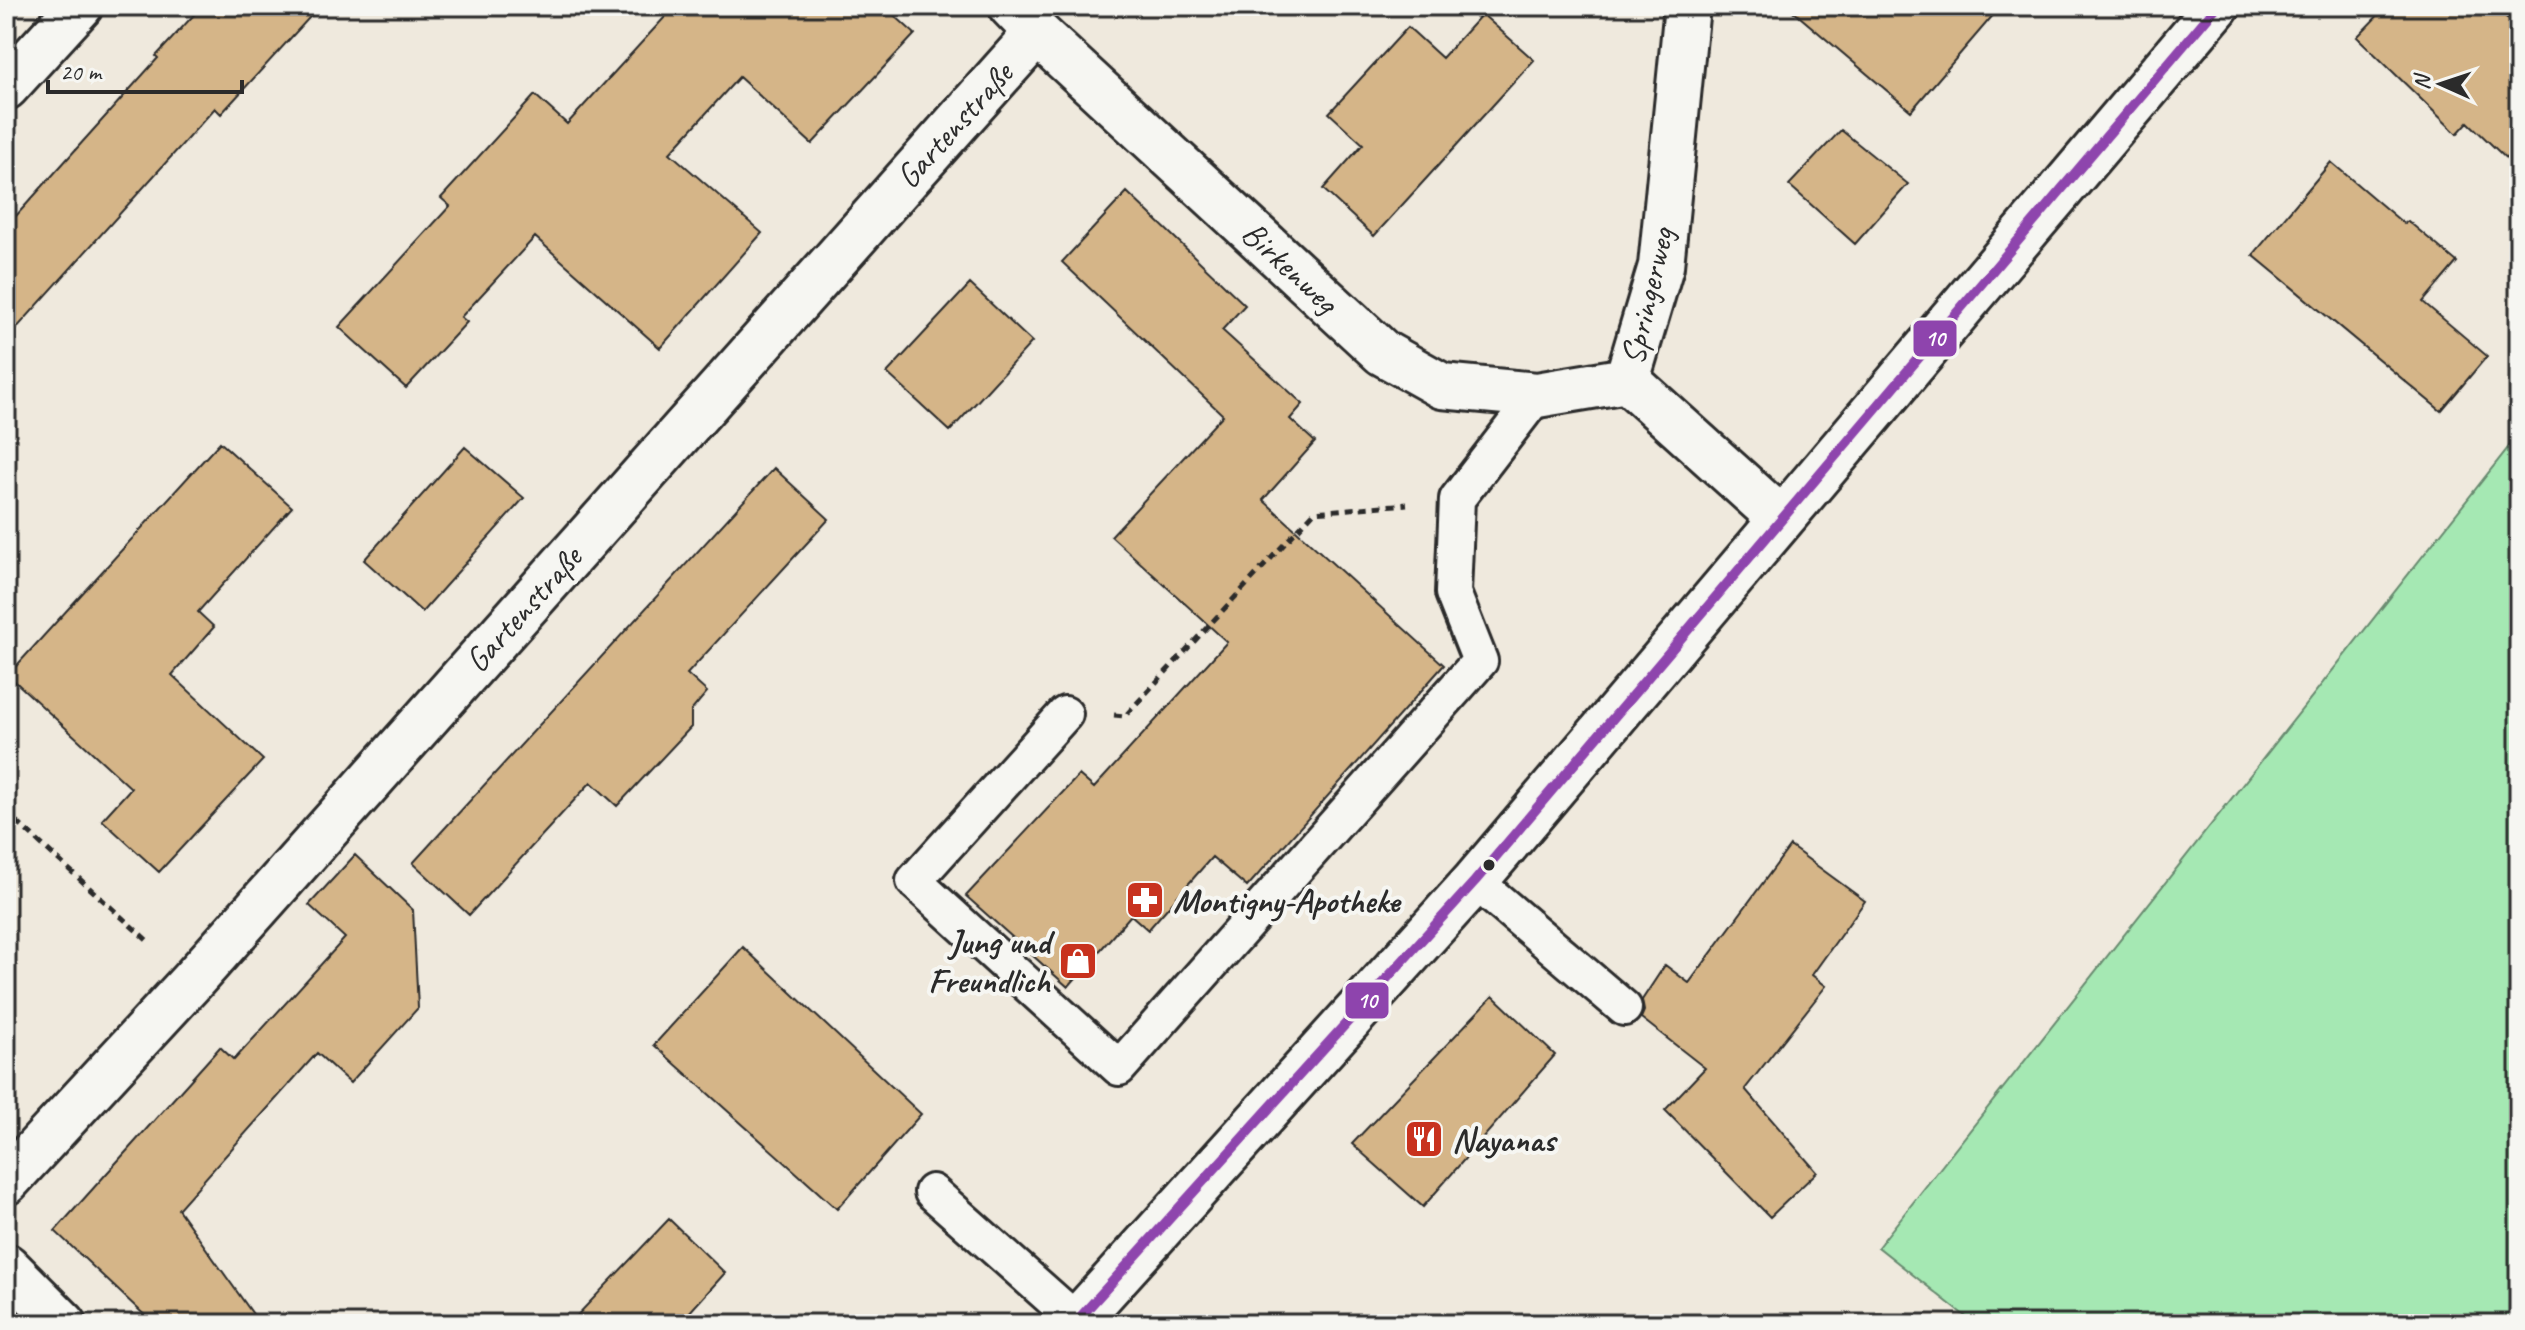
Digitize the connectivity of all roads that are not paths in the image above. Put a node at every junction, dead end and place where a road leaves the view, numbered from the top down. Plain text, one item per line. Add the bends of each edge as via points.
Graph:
1 (80, 6) edge
2 (1687, 6) edge
3 (2217, 6) edge
4 (1024, 20) edge
5 (6, 87) edge
6 (1627, 380) junction
7 (1537, 395) junction
8 (1781, 519) junction
9 (1065, 714) road end
10 (1475, 881) junction
11 (1624, 1008) dead end
12 (6, 1182) edge
13 (932, 1192) dead end
14 (6, 1266) edge
15 (1078, 1323) edge
16 (64, 1324) edge

1 - 5 street
2 - 6 street, Springerweg via 1661,266
3 - 8 street
4 - 7 street, Birkenweg via 1383,353 1442,386
4 - 12 street, Gartenstraße via 192,981
6 - 7 street, Birkenweg
6 - 8 street, Springerweg
7 - 9 lane via 1457,499 1453,593 1480,661 1119,1068 914,881
8 - 10 street
10 - 11 lane
10 - 15 street
13 - 15 lane
14 - 16 street

